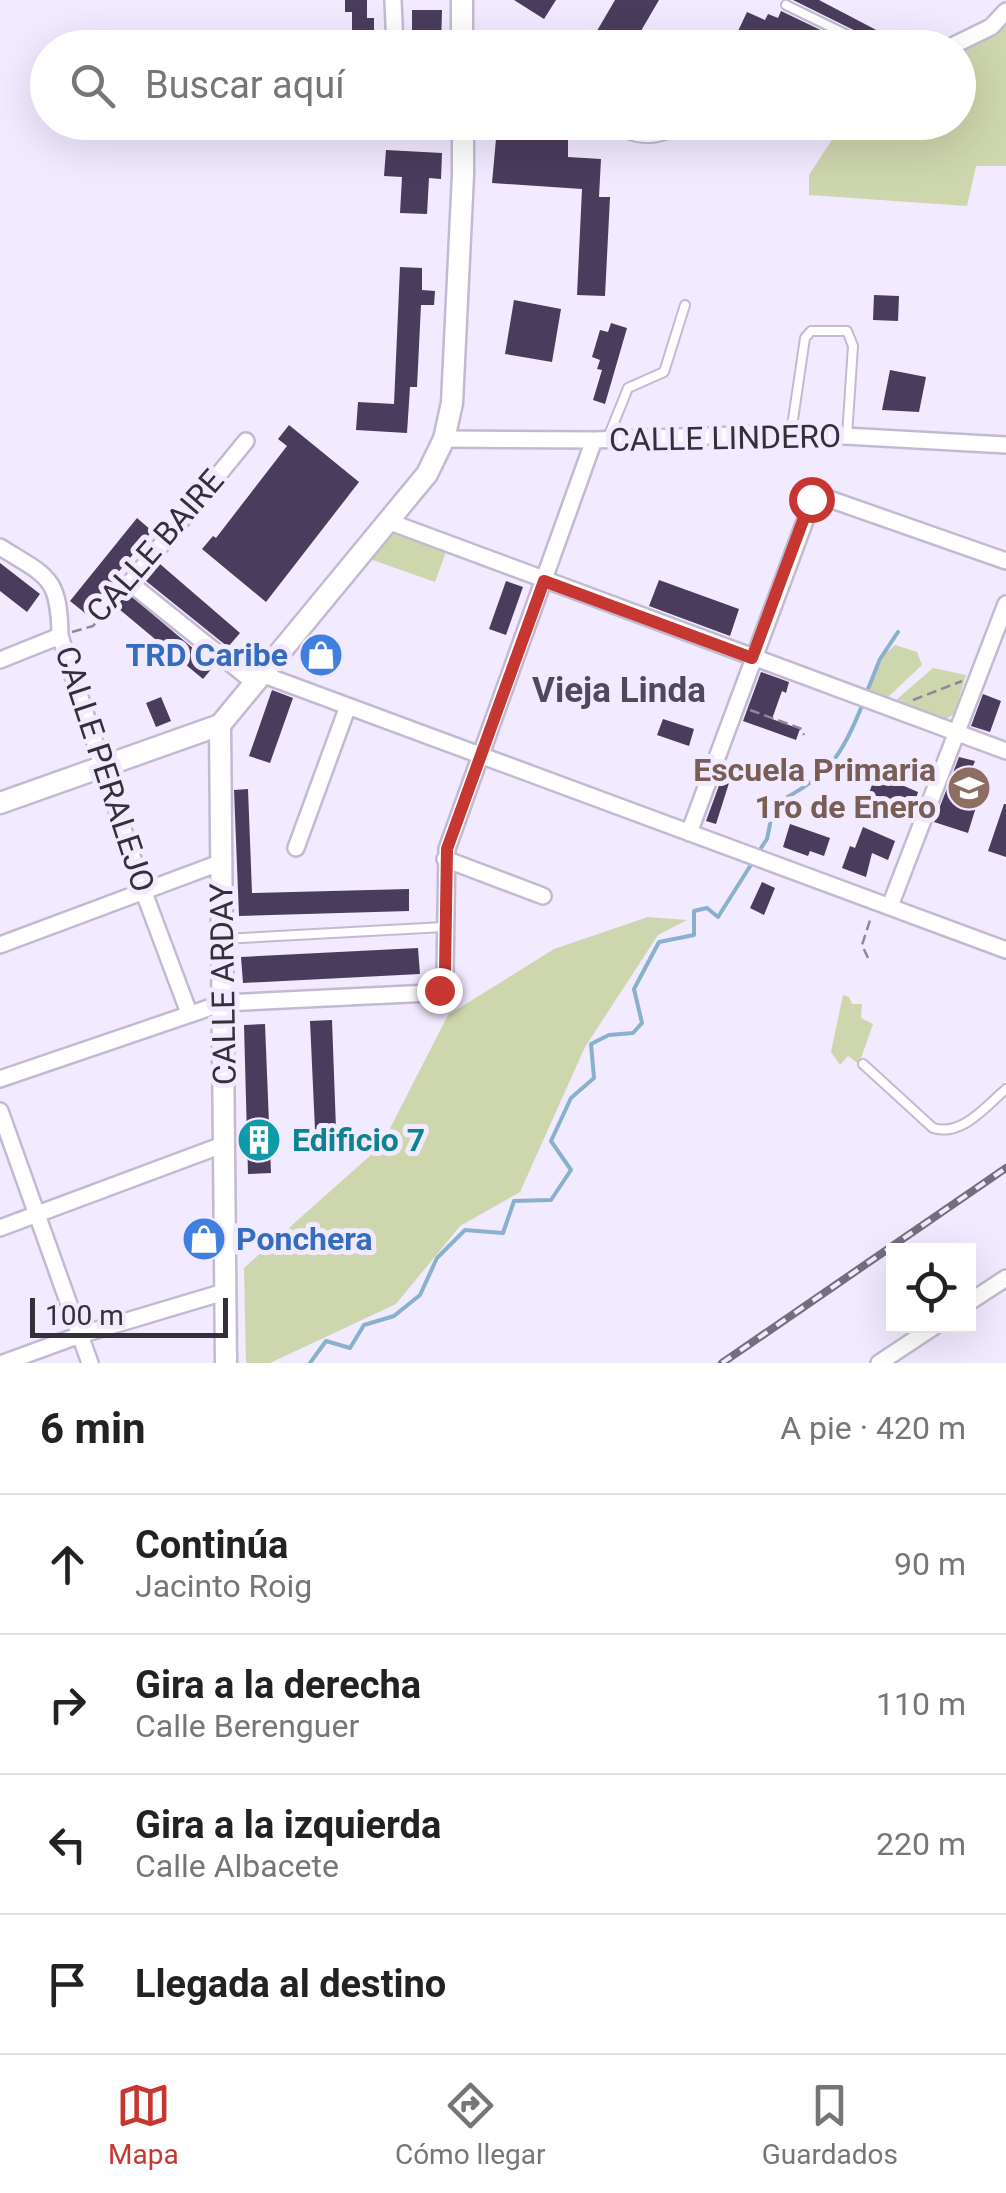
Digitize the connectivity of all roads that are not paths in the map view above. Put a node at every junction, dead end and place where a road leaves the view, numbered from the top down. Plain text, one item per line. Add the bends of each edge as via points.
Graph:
1 (394, 0) edge
2 (462, 0) edge
3 (786, 5) dead end
4 (1006, 10) edge
5 (395, 30) edge
6 (462, 30) edge
7 (837, 30) edge
8 (976, 34) edge
9 (463, 140) edge
10 (684, 305) dead end
11 (791, 433) junction
12 (847, 436) junction
13 (444, 438) junction
14 (246, 440) dead end
15 (600, 440) junction
16 (1006, 445) edge
17 (390, 522) junction
18 (0, 547) edge
19 (1006, 560) edge
20 (544, 581) junction
21 (1006, 604) edge
22 (60, 636) junction
23 (752, 658) junction
24 (0, 660) edge
25 (260, 679) junction
26 (348, 706) junction
27 (220, 725) junction
28 (955, 733) junction
29 (1006, 751) edge
30 (479, 756) junction
31 (103, 768) junction
32 (0, 803) edge
33 (689, 832) junction
34 (296, 848) dead end
35 (445, 859) junction
36 (222, 862) junction
37 (143, 890) junction
38 (543, 896) dead end
39 (883, 904) junction
40 (444, 927) junction
41 (222, 939) junction
42 (0, 945) edge
43 (1006, 950) edge
44 (223, 1002) junction
45 (189, 1013) junction
46 (863, 1064) dead end
47 (0, 1079) edge
48 (1006, 1089) edge
49 (0, 1111) edge
50 (225, 1144) junction
51 (38, 1214) junction
52 (0, 1228) edge
53 (1001, 1281) edge
54 (224, 1292) junction
55 (976, 1298) edge
56 (1006, 1300) edge
57 (924, 1333) edge
58 (80, 1335) junction
59 (3, 1363) edge
60 (90, 1363) edge
61 (226, 1363) edge
62 (879, 1363) edge

1 - 5 street
2 - 6 street
3 - 7 lane
4 - 8 street
9 - 13 street via 452,403
10 - 15 lane via 664,372 628,388
11 - 12 street, CALLE LINDERO
11 - 12 lane via 805,338 810,331 847,331 854,346
11 - 15 street, CALLE LINDERO
12 - 16 street, CALLE LINDERO
13 - 15 street, CALLE LINDERO
13 - 17 street via 427,474
14 - 25 street, CALLE BAIRE via 130,583
15 - 20 street
17 - 20 street
17 - 25 street
18 - 22 street, CALLE PERALEJO via 46,576 59,600
19 - 23 street via 815,494
20 - 23 street
20 - 30 street
21 - 28 street
22 - 24 street, CALLE BAIRE
22 - 31 street, CALLE PERALEJO
23 - 28 street
23 - 33 street
25 - 26 street
25 - 27 street
26 - 30 street
26 - 34 street
27 - 31 street
27 - 36 street, CALLE ARDAY
28 - 29 street
28 - 39 street
30 - 33 street
30 - 35 street
31 - 32 street
31 - 37 street, CALLE PERALEJO
33 - 39 street
35 - 38 street
35 - 40 street
36 - 37 street
36 - 41 street, CALLE ARDAY
37 - 42 street
37 - 45 street, CALLE PERALEJO
39 - 43 street
40 - 41 lane
40 - 44 street via 445,972 439,990 430,994
41 - 44 street, CALLE ARDAY
44 - 45 street
44 - 50 street, CALLE ARDAY
45 - 47 street
46 - 48 lane via 942,1130 964,1124
49 - 51 street
50 - 51 street
50 - 54 street, CALLE ARDAY
51 - 52 street
51 - 58 street
53 - 55 street
53 - 56 street
54 - 58 street
54 - 61 street, CALLE ARDAY
57 - 62 street
58 - 59 street
58 - 60 street

